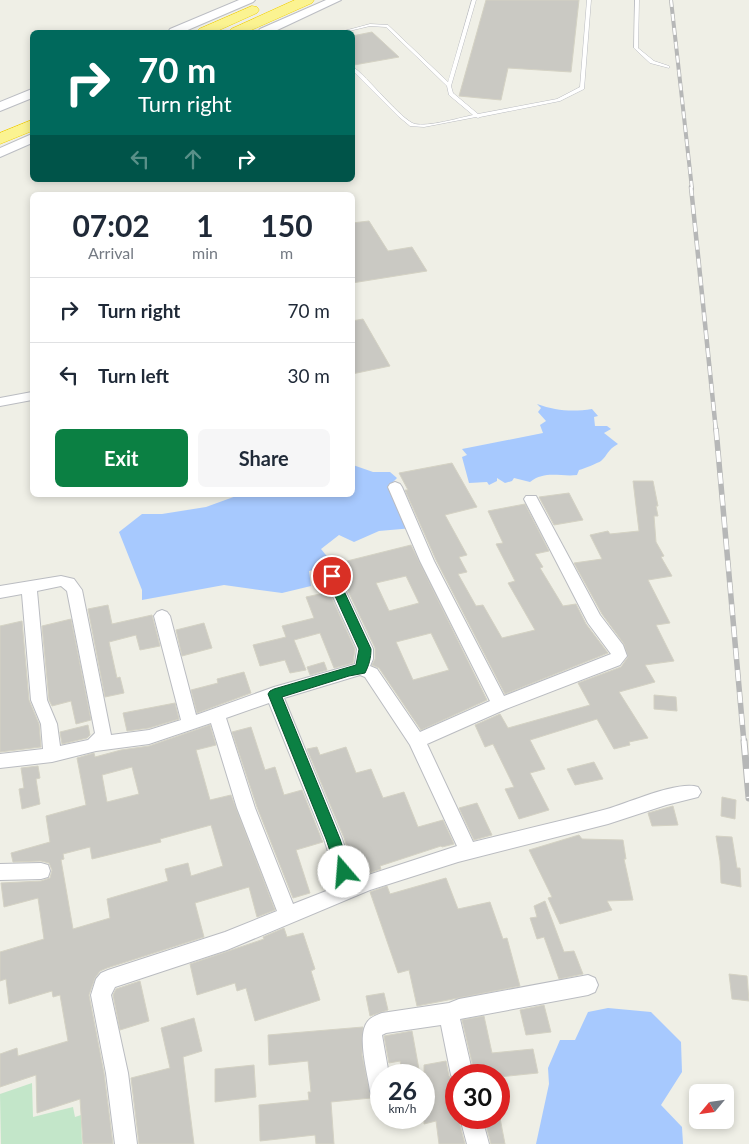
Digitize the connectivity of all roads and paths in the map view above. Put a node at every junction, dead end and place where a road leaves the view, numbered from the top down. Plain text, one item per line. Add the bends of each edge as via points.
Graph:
1 (249, 0) edge
2 (274, 0) edge
3 (307, 0) edge
4 (334, 0) edge
5 (474, 0) edge
6 (588, 0) edge
7 (637, 0) edge
8 (179, 30) edge
9 (208, 30) edge
10 (240, 30) edge
11 (268, 30) edge
12 (349, 30) edge
13 (667, 68) dead end
14 (355, 70) edge
15 (449, 86) junction
16 (30, 94) edge
17 (0, 107) edge
18 (30, 109) edge
19 (478, 117) junction
20 (0, 122) edge
21 (30, 126) edge
22 (0, 139) edge
23 (30, 139) edge
24 (0, 153) edge
25 (30, 396) edge
26 (0, 402) edge
27 (395, 487) dead end
28 (531, 499) dead end
29 (332, 576) dead end
30 (29, 587) junction
31 (0, 592) edge
32 (162, 616) dead end
33 (361, 669) junction
34 (274, 694) junction
35 (500, 704) junction
36 (216, 714) junction
37 (190, 724) junction
38 (417, 741) junction
39 (95, 744) junction
40 (52, 755) junction
41 (0, 761) edge
42 (692, 792) dead end
43 (468, 851) junction
44 (41, 871) dead end
45 (0, 872) edge
46 (350, 889) junction
47 (288, 915) junction
48 (588, 985) dead end
49 (452, 1013) junction
50 (377, 1064) edge
51 (460, 1064) edge
52 (474, 1129) edge
53 (126, 1144) edge
54 (478, 1144) edge

1 - 8 street
2 - 9 highway
3 - 10 highway
4 - 11 street
5 - 15 lane
6 - 19 lane via 582,88 558,100
7 - 13 lane via 636,48 652,62
12 - 15 lane via 380,24 387,26
14 - 19 lane via 412,124 424,126
15 - 19 lane via 451,94
16 - 17 street
18 - 20 highway
21 - 22 highway
23 - 24 street
25 - 26 street
27 - 35 street via 427,561
28 - 35 street via 594,619 620,656
29 - 33 street via 365,649
30 - 31 street
30 - 39 street via 61,581 69,583 74,590 103,733
30 - 40 street via 40,700 49,724
32 - 37 street
33 - 34 street
33 - 38 street via 371,673
34 - 36 street
34 - 46 street
35 - 38 street
36 - 37 street
36 - 47 street via 246,808
37 - 39 street via 149,737
38 - 43 street
39 - 40 street
40 - 41 street
42 - 43 street
43 - 46 street
44 - 45 street
46 - 47 street
47 - 53 street via 226,941 108,980 103,986 101,995 117,1072
48 - 49 street via 459,1009
49 - 50 street via 382,1023 372,1035
49 - 51 street via 450,1019
52 - 54 street

